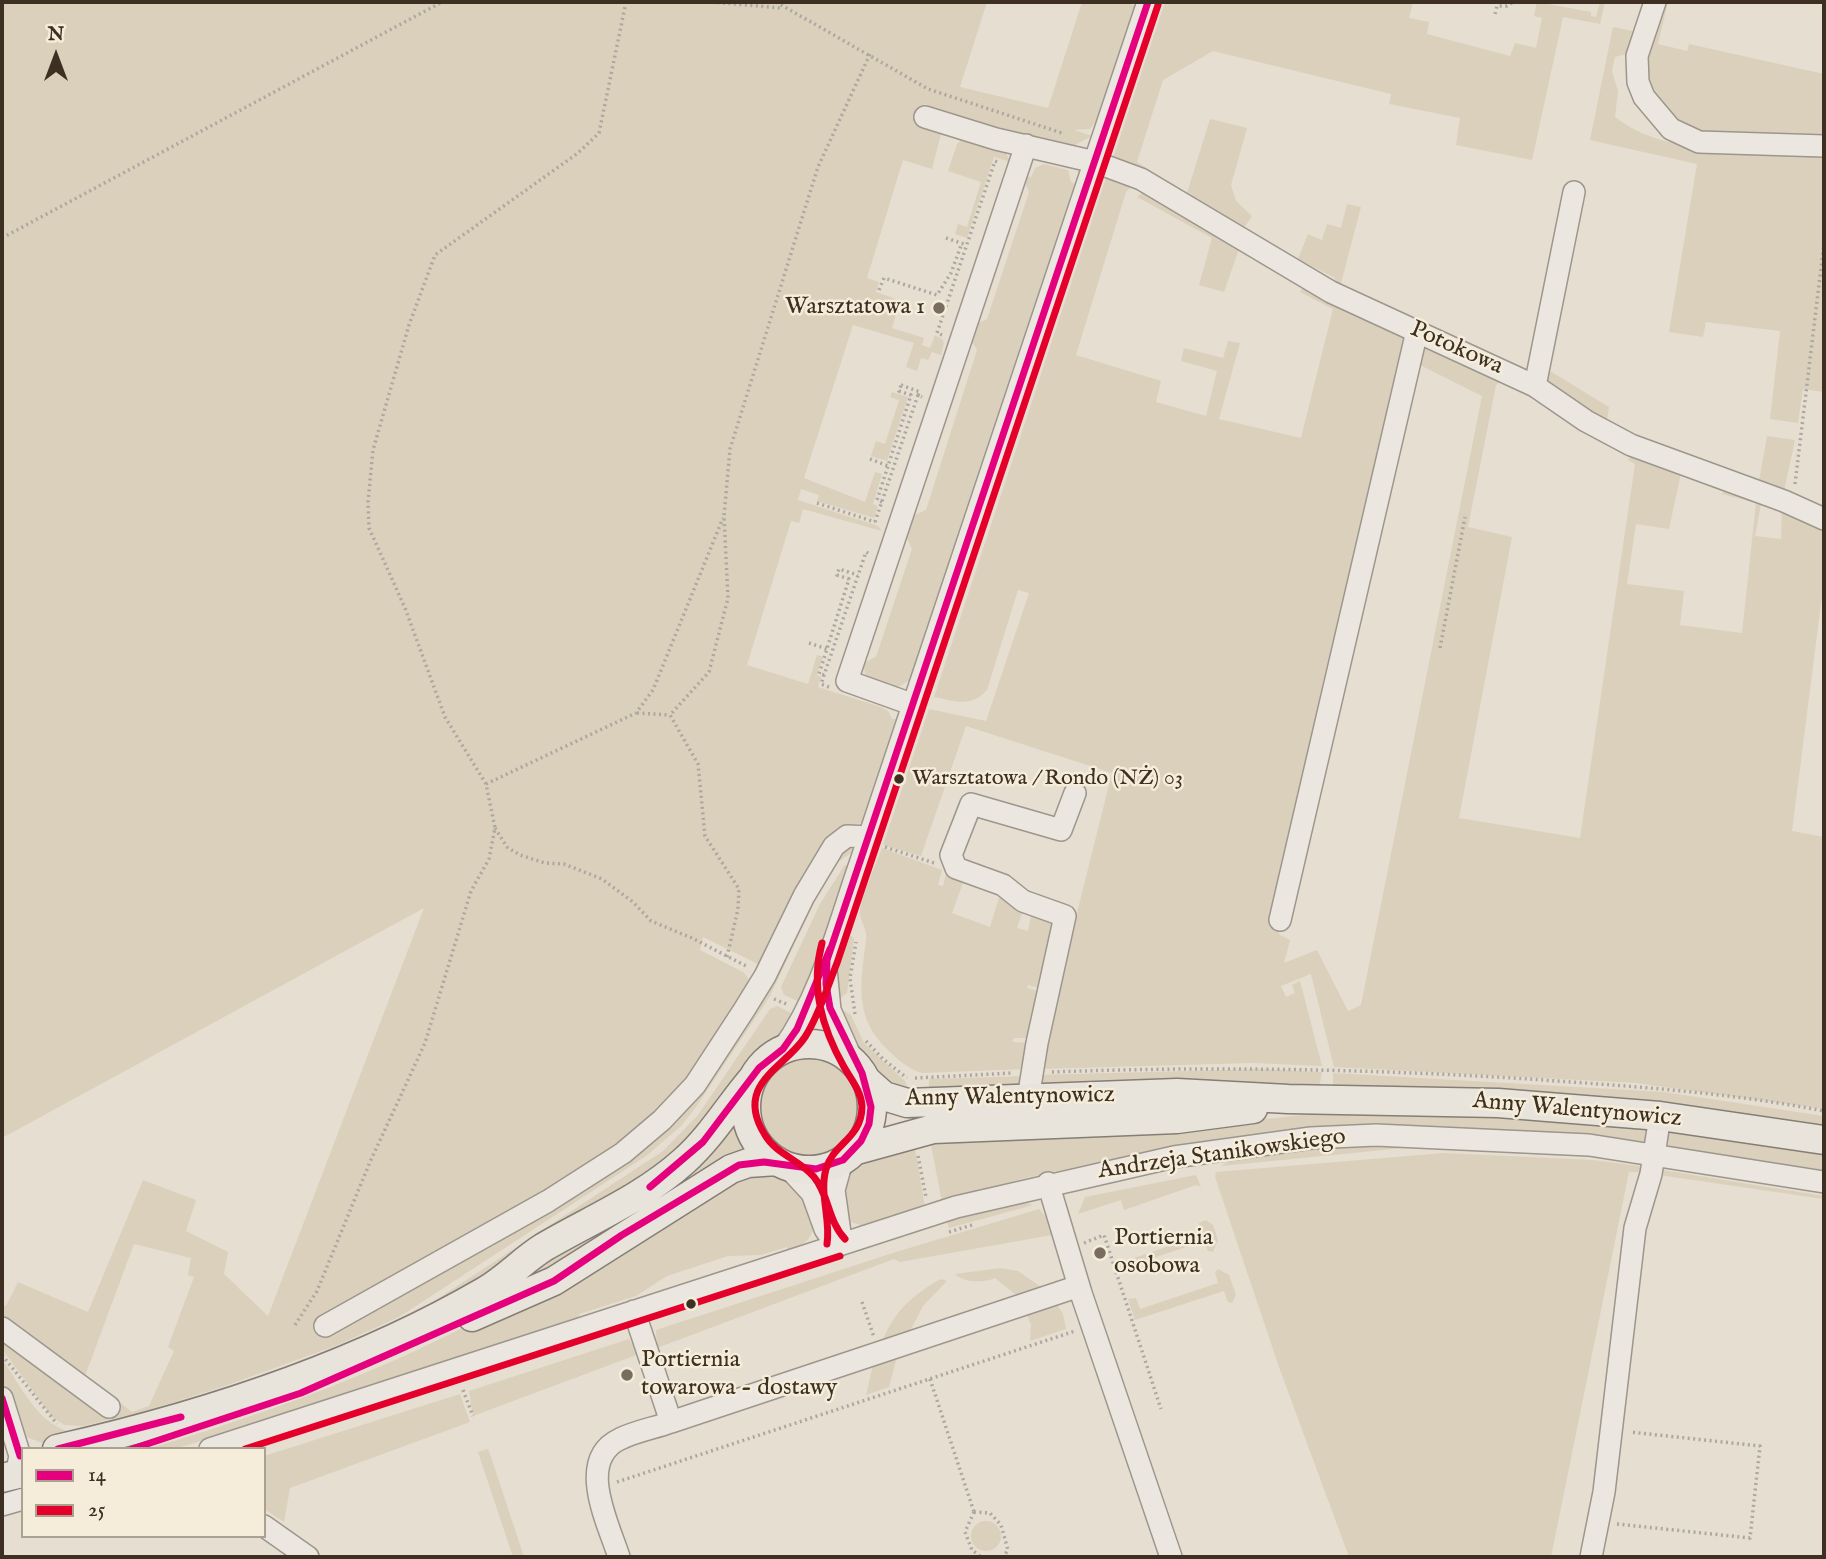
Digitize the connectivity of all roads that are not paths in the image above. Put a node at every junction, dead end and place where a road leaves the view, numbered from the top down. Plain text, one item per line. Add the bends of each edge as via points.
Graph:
1 (1148, 2) edge
2 (1655, 2) edge
3 (925, 117) dead end
4 (1026, 145) junction
5 (1824, 146) edge
6 (1095, 162) junction
7 (1574, 192) dead end
8 (1417, 331) junction
9 (1535, 386) junction
10 (1824, 519) edge
11 (914, 705) junction
12 (1075, 793) dead end
13 (870, 837) junction
14 (1280, 919) dead end
15 (827, 960) junction
16 (783, 1049) junction
17 (860, 1071) junction
18 (752, 1079) junction
19 (1028, 1099) junction
20 (1329, 1101) junction
21 (1660, 1116) junction
22 (1824, 1140) edge
23 (1655, 1154) junction
24 (848, 1156) junction
25 (782, 1164) junction
26 (1824, 1182) edge
27 (1048, 1184) junction
28 (838, 1246) junction
29 (1079, 1286) junction
30 (634, 1311) junction
31 (325, 1326) dead end
32 (2, 1328) edge
33 (2, 1398) edge
34 (109, 1407) dead end
35 (671, 1422) junction
36 (65, 1447) edge
37 (137, 1447) edge
38 (216, 1447) edge
39 (15, 1471) edge
40 (2, 1505) edge
41 (266, 1527) edge
42 (308, 1557) edge
43 (620, 1557) edge
44 (1171, 1557) edge
45 (1591, 1557) edge

1 - 6 street
2 - 5 street via 1637,56 1638,82 1644,97 1671,129 1699,142
3 - 4 street, Potokowa
4 - 6 street, Potokowa
4 - 11 street via 848,681
6 - 8 street, Potokowa via 1155,185 1331,292
6 - 11 street
7 - 9 street
8 - 9 street, Potokowa
8 - 14 street
9 - 10 street, Potokowa via 1630,445
11 - 13 street
12 - 19 street via 1061,830 971,804 951,855 956,868 1065,916
13 - 15 street
13 - 31 street via 847,836 834,846 765,976 695,1085 662,1120 623,1153 548,1201
15 - 16 street via 797,1029
15 - 17 street via 830,1010
16 - 17 main road via 825,1046
16 - 18 main road via 767,1059
17 - 19 main road, Anny Walentynowicz via 884,1096 914,1104
17 - 24 main road via 872,1104 870,1122
18 - 25 main road via 746,1099 747,1120 761,1148
18 - 36 main road via 703,1142 669,1173 535,1253 474,1297 289,1380 181,1417
19 - 20 main road, Anny Walentynowicz via 1199,1093
20 - 21 main road, Anny Walentynowicz via 1507,1103
20 - 24 main road, Anny Walentynowicz via 1177,1119 946,1128 914,1133
21 - 22 main road, Anny Walentynowicz
21 - 23 street
23 - 26 street, Andrzeja Stanikowskiego
23 - 27 street, Andrzeja Stanikowskiego via 1558,1142 1348,1135 1174,1157
23 - 45 street via 1635,1228
24 - 25 main road via 815,1169
24 - 28 street via 834,1190
25 - 28 street via 812,1193 825,1229
25 - 37 main road via 748,1163 731,1169 554,1280 408,1347 280,1401
27 - 28 street, Andrzeja Stanikowskiego
27 - 29 street
28 - 30 street, Andrzeja Stanikowskiego
29 - 35 street
29 - 44 street
30 - 35 street
30 - 38 street, Andrzeja Stanikowskiego
32 - 34 street
33 - 39 street
35 - 43 street via 620,1439 600,1462 597,1483
39 - 40 street
41 - 42 street

